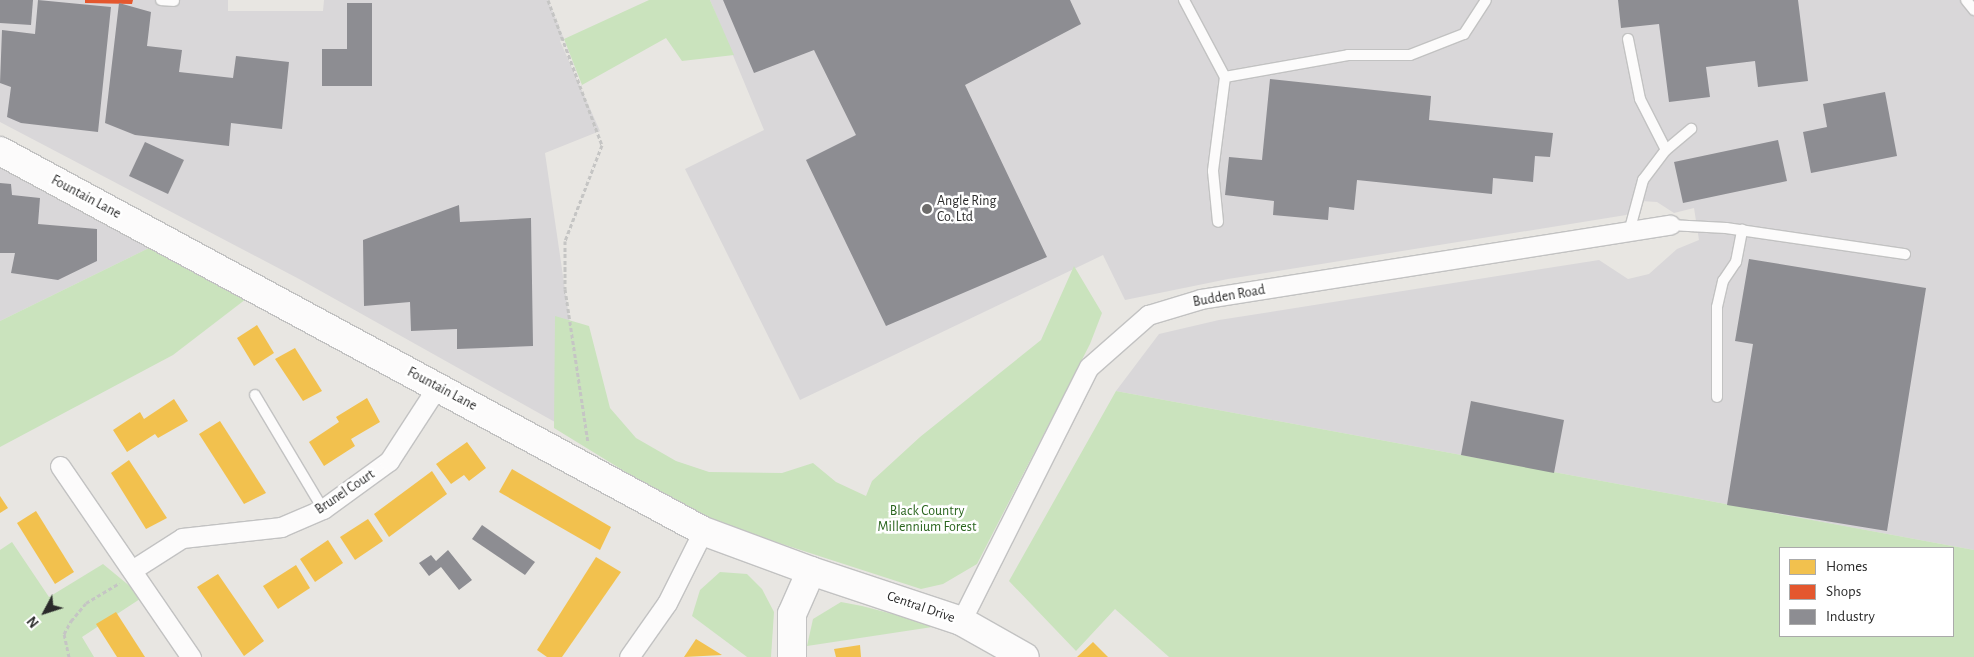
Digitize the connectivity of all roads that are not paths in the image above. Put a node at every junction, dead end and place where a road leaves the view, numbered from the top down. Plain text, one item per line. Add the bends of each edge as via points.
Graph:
1 (161, 0) edge
2 (1184, 0) edge
3 (1486, 0) edge
4 (1966, 0) edge
5 (174, 1) dead end
6 (1974, 10) edge
7 (1628, 39) dead end
8 (1225, 77) junction
9 (1691, 129) dead end
10 (1666, 150) junction
11 (0, 151) edge
12 (1218, 222) dead end
13 (1670, 225) joint
14 (1742, 230) junction
15 (1629, 232) junction
16 (1905, 254) dead end
17 (437, 387) junction
18 (255, 395) dead end
19 (1717, 397) dead end
20 (60, 466) dead end
21 (323, 509) junction
22 (703, 531) junction
23 (811, 571) junction
24 (133, 572) junction
25 (961, 621) junction
26 (191, 657) edge
27 (629, 657) edge
28 (792, 657) edge
29 (1025, 657) edge

1 - 5 lane
2 - 8 lane
3 - 8 lane via 1464,34 1410,55 1348,55
4 - 6 lane
7 - 10 lane via 1640,99
8 - 12 lane via 1212,171
9 - 10 lane
10 - 15 lane via 1643,180
11 - 17 street, Fountain Lane
13 - 14 lane
13 - 15 street, Budden Road
14 - 16 lane
14 - 19 lane via 1736,262 1723,281 1717,307
15 - 25 street, Budden Road via 1201,299 1148,315 1089,367
17 - 21 street, Brunel Court via 389,461
17 - 22 street, Fountain Lane
18 - 21 lane
20 - 24 street
21 - 24 street, Brunel Court via 281,527 182,538
22 - 23 street, Fountain Lane
22 - 27 street via 667,603
23 - 25 street, Central Drive
23 - 28 street via 792,614
24 - 26 street
25 - 29 street, Central Drive

